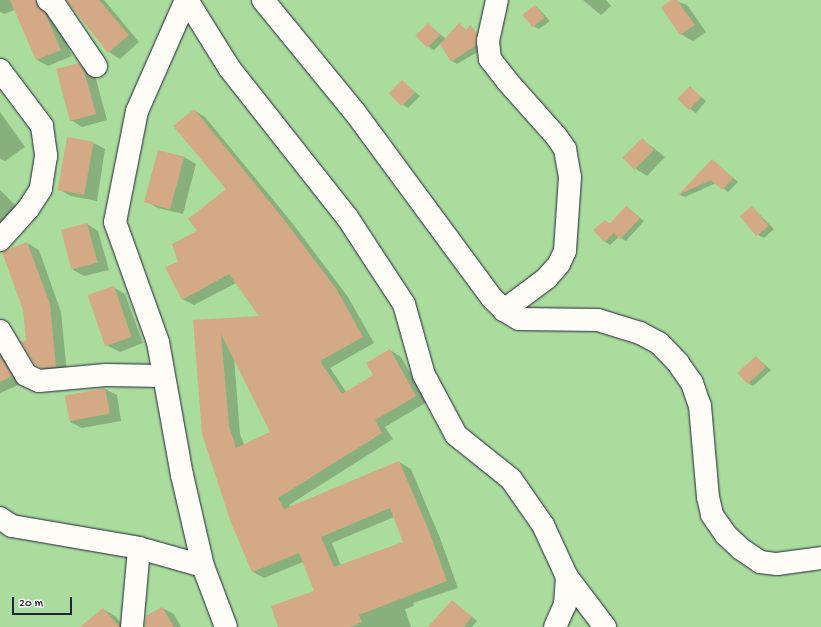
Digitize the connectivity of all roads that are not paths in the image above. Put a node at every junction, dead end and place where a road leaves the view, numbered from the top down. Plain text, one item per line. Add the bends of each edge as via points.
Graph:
1 (48, 0) edge
2 (187, 0) edge
3 (263, 0) edge
4 (497, 0) edge
5 (96, 66) dead end
6 (0, 70) edge
7 (0, 240) edge
8 (504, 310) junction
9 (0, 331) edge
10 (163, 376) junction
11 (0, 518) edge
12 (139, 548) junction
13 (821, 558) edge
14 (203, 566) junction
15 (567, 577) junction
16 (132, 627) edge
17 (226, 627) edge
18 (555, 627) edge
19 (605, 627) edge

1 - 5 street via 54,4
2 - 10 street via 137,111 115,222 158,342
2 - 15 street via 230,69 317,178 374,256 404,304 424,375 456,434 511,479 543,525
3 - 8 street via 354,111 492,298
4 - 8 street via 488,41 490,59 562,145 570,177 565,251 559,264 547,278
6 - 7 street via 42,126 46,156 41,189 28,209
8 - 13 street via 519,319 598,320 640,333 659,343 692,383 700,406 708,497 712,515 726,535 740,549 760,562 778,564
9 - 10 street via 26,375 39,381 106,375
10 - 14 street
11 - 12 street via 12,526
12 - 14 street
12 - 16 street
14 - 17 street
15 - 18 street via 565,605
15 - 19 street

